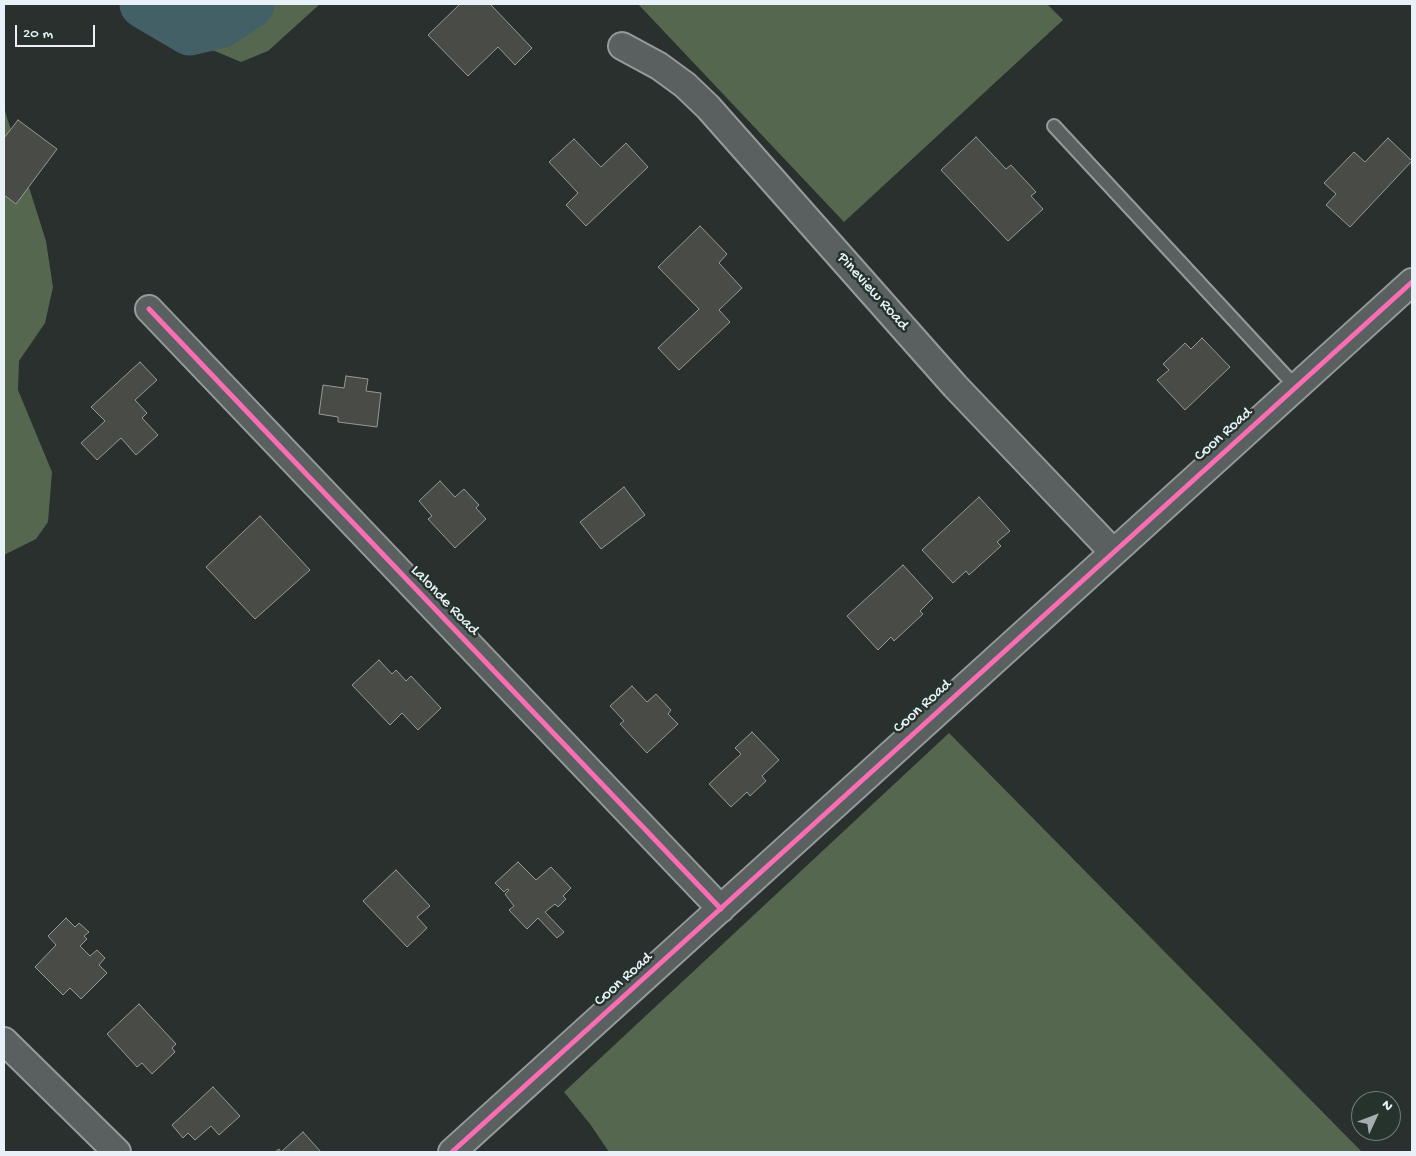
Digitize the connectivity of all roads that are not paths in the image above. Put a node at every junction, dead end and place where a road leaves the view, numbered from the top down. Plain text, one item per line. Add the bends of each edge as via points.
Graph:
1 (622, 46) dead end
2 (1054, 126) dead end
3 (1412, 282) edge
4 (149, 309) dead end
5 (1296, 387) junction
6 (1113, 552) junction
7 (721, 909) junction
8 (4, 1041) edge
9 (117, 1152) edge
10 (452, 1152) edge

1 - 6 street, Pineview Road via 685,84 708,107 949,378
2 - 5 lane
3 - 5 street, Coon Road
4 - 7 street, Lalonde Road
5 - 6 street, Coon Road
6 - 7 street, Coon Road
7 - 10 street, Coon Road
8 - 9 street

